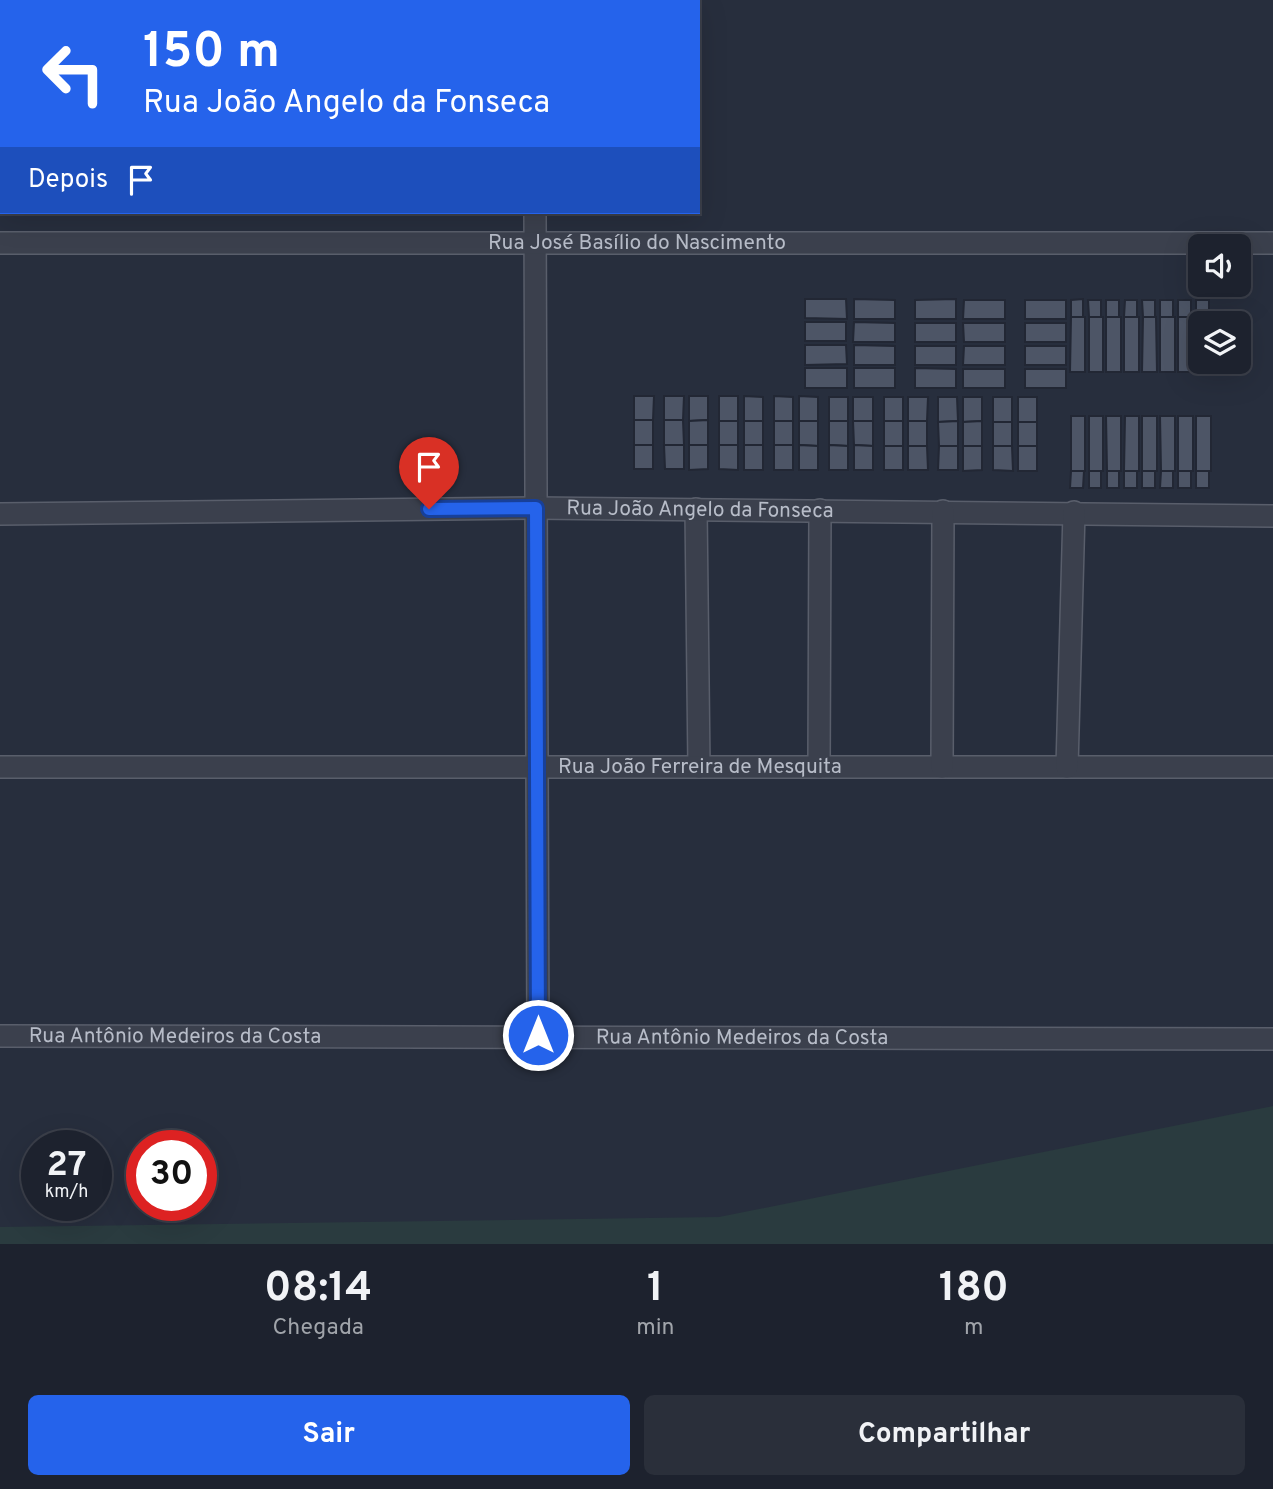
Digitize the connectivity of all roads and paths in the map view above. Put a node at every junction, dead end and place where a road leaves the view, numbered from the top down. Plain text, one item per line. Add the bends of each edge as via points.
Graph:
1 (535, 214) edge
2 (0, 243) edge
3 (534, 243) junction
4 (1273, 243) edge
5 (536, 508) junction
6 (696, 509) junction
7 (820, 510) junction
8 (943, 511) junction
9 (1074, 512) junction
10 (0, 514) edge
11 (1273, 516) edge
12 (0, 767) edge
13 (537, 767) junction
14 (699, 767) junction
15 (820, 767) junction
16 (943, 767) junction
17 (1067, 767) junction
18 (1273, 767) edge
19 (0, 1035) edge
20 (538, 1035) junction
21 (1273, 1039) edge

1 - 3 street
2 - 3 street, Rua José Basílio do Nascimento
3 - 4 street, Rua José Basílio do Nascimento
3 - 5 street
5 - 6 street, Rua João Angelo da Fonseca
5 - 10 street, Rua João Angelo da Fonseca
5 - 13 street
6 - 7 street, Rua João Angelo da Fonseca
6 - 14 street
7 - 8 street, Rua João Angelo da Fonseca
7 - 15 street
8 - 9 street, Rua João Angelo da Fonseca
8 - 16 street
9 - 11 street, Rua João Angelo da Fonseca
9 - 17 street
12 - 13 street, Rua João Ferreira de Mesquita
13 - 14 street, Rua João Ferreira de Mesquita
13 - 20 street
14 - 15 street, Rua João Ferreira de Mesquita
15 - 16 street, Rua João Ferreira de Mesquita
16 - 17 street, Rua João Ferreira de Mesquita
17 - 18 street, Rua João Ferreira de Mesquita
19 - 20 street, Rua Antônio Medeiros da Costa
20 - 21 street, Rua Antônio Medeiros da Costa

